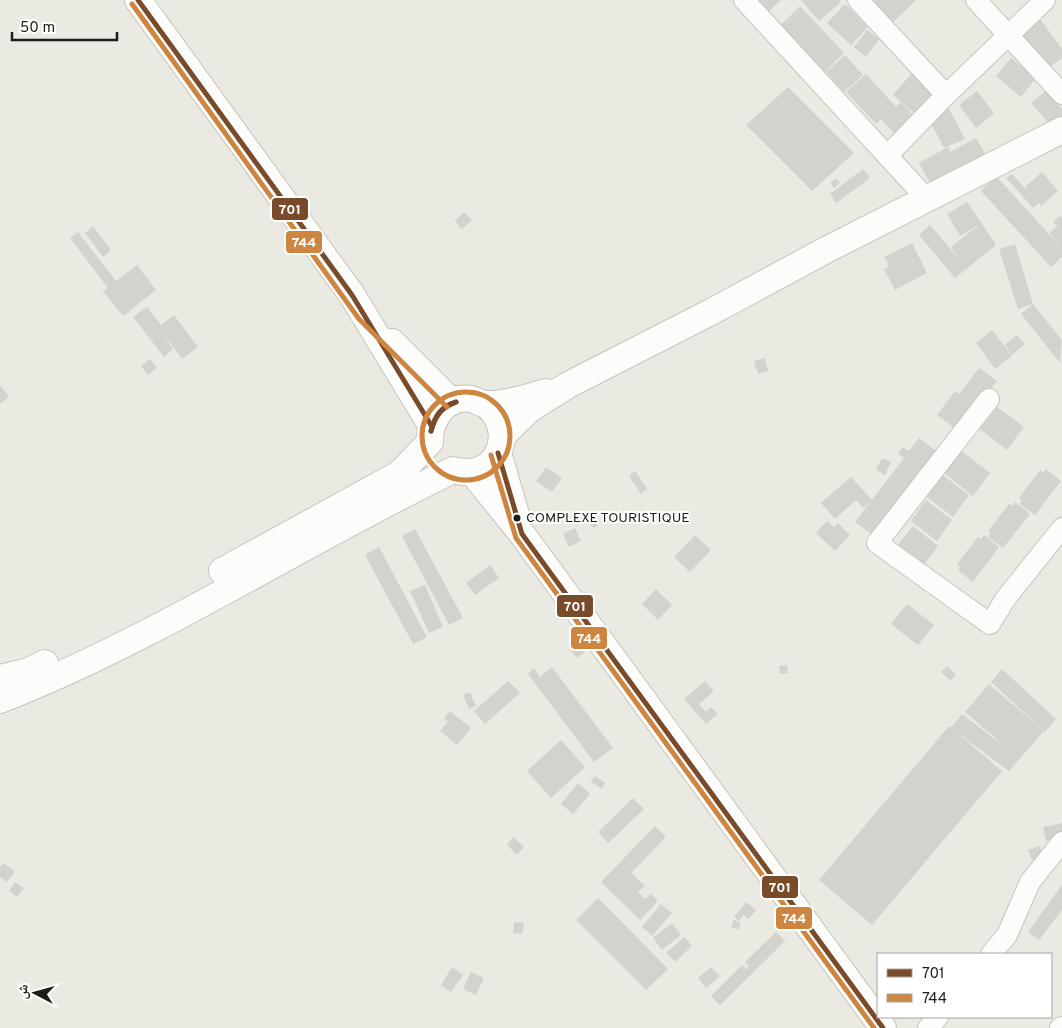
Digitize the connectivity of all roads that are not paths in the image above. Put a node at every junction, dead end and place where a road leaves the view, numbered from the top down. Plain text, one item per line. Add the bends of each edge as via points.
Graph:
1 (138, 0) edge
2 (744, 0) edge
3 (858, 0) edge
4 (976, 0) edge
5 (1046, 0) edge
6 (1008, 34) junction
7 (946, 94) junction
8 (1062, 94) edge
9 (1062, 130) edge
10 (887, 156) junction
11 (926, 198) junction
12 (365, 315) junction
13 (568, 386) junction
14 (989, 399) dead end
15 (452, 402) junction
16 (485, 404) junction
17 (430, 433) junction
18 (500, 444) junction
19 (462, 471) junction
20 (1062, 528) edge
21 (522, 534) junction
22 (0, 678) edge
23 (0, 700) edge
24 (1062, 842) edge
25 (992, 953) edge
26 (937, 1018) edge
27 (883, 1028) edge
28 (928, 1028) edge

1 - 12 main road
2 - 10 street
3 - 7 street
4 - 6 street
5 - 6 street
6 - 7 street
6 - 8 street
7 - 10 street
9 - 11 main road
10 - 11 street
11 - 13 main road
12 - 15 main road
12 - 17 main road
13 - 16 main road via 524,399
13 - 18 main road via 530,409
14 - 20 street via 877,543 990,624 1006,598
15 - 16 main road via 472,399
15 - 17 main road via 440,410
16 - 18 main road via 499,419
17 - 19 main road via 439,460
17 - 22 main road via 399,474 166,601 29,671
18 - 19 main road via 484,468
18 - 21 main road
19 - 21 main road
19 - 23 main road via 157,626
21 - 27 main road
24 - 25 street via 1030,882 1007,935
26 - 28 street

